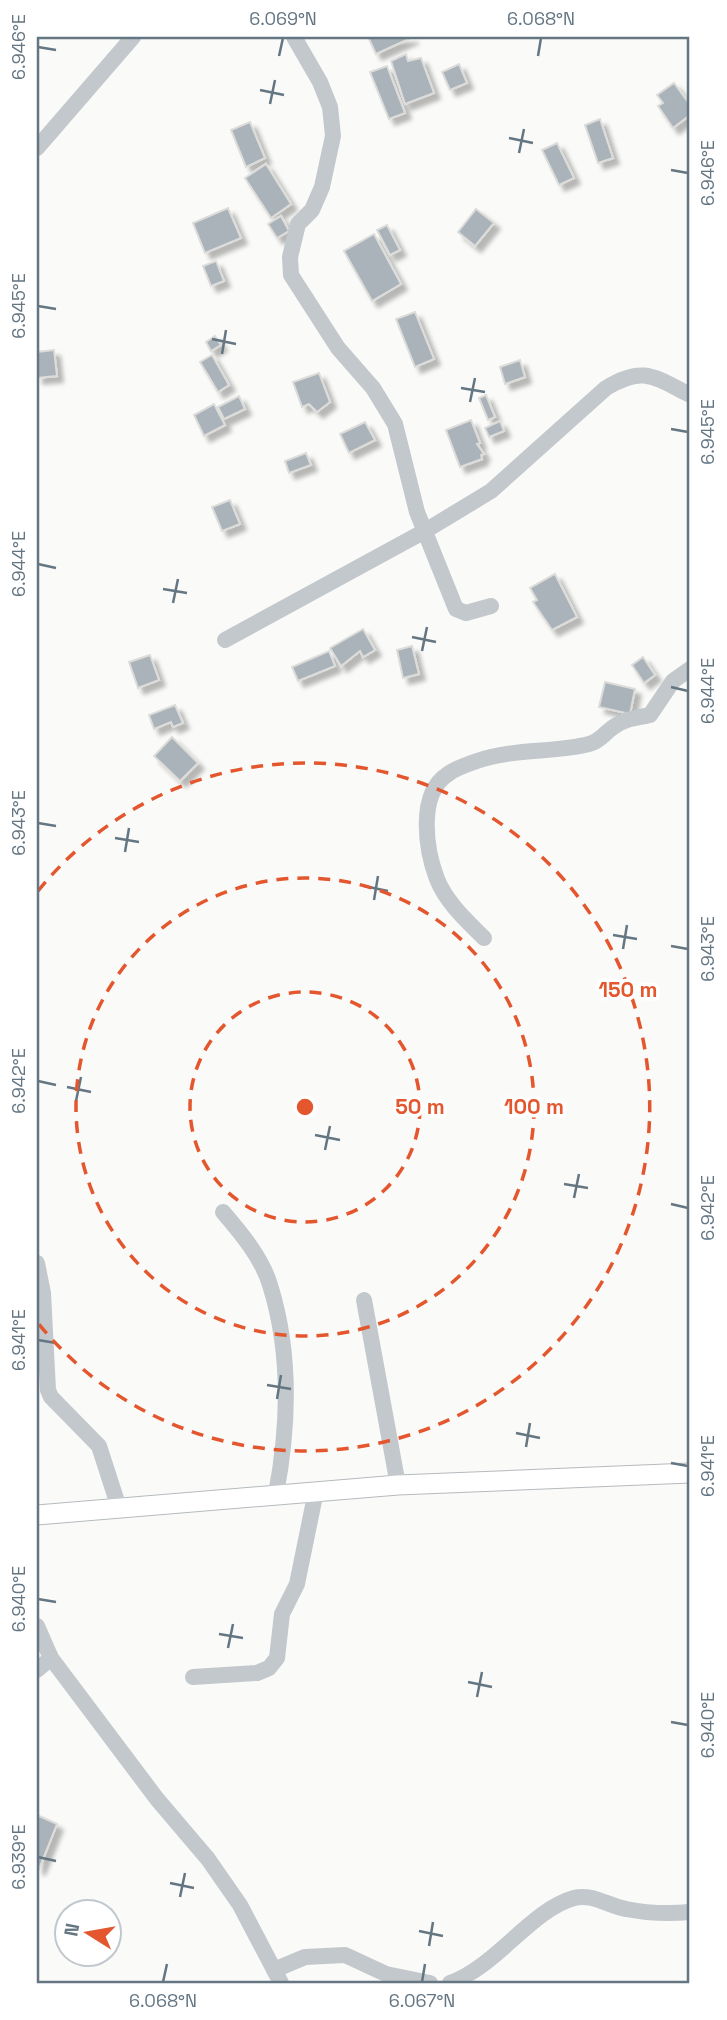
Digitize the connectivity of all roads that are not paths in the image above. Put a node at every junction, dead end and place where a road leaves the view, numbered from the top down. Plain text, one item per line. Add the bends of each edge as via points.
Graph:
1 (133, 37) edge
2 (295, 37) edge
3 (37, 148) edge
4 (688, 394) dead end
5 (425, 531) junction
6 (491, 606) dead end
7 (225, 640) dead end
8 (690, 669) edge
9 (484, 938) dead end
10 (223, 1212) dead end
11 (37, 1263) edge
12 (364, 1300) dead end
13 (690, 1472) edge
14 (398, 1485) junction
15 (316, 1491) junction
16 (276, 1494) junction
17 (119, 1508) junction
18 (37, 1515) edge
19 (37, 1626) edge
20 (51, 1658) junction
21 (37, 1670) edge
22 (193, 1677) dead end
23 (690, 1912) edge
24 (278, 1976) edge
25 (430, 1983) edge
26 (450, 1983) edge

1 - 3 street
2 - 5 street via 330,107 333,136 322,187 312,209 298,224 291,275 395,424
4 - 5 street via 642,374 622,379 606,388 491,491
5 - 6 street via 456,609 466,613
5 - 7 street
8 - 9 street via 673,681 650,715 627,719 600,740 480,760 447,774 432,792 427,819 429,849 438,881
10 - 16 street via 257,1257 270,1283 284,1352 284,1450
11 - 17 street via 48,1390 99,1446
12 - 14 street
13 - 14 main road
14 - 15 main road
15 - 16 main road
15 - 22 street via 297,1584 282,1614 277,1658 257,1673
16 - 17 main road
17 - 18 main road
19 - 20 street
20 - 21 street
20 - 24 street via 208,1859 240,1905
23 - 26 street via 624,1909 589,1897 575,1898 558,1905 498,1955
24 - 25 street via 305,1957 345,1955 386,1974

